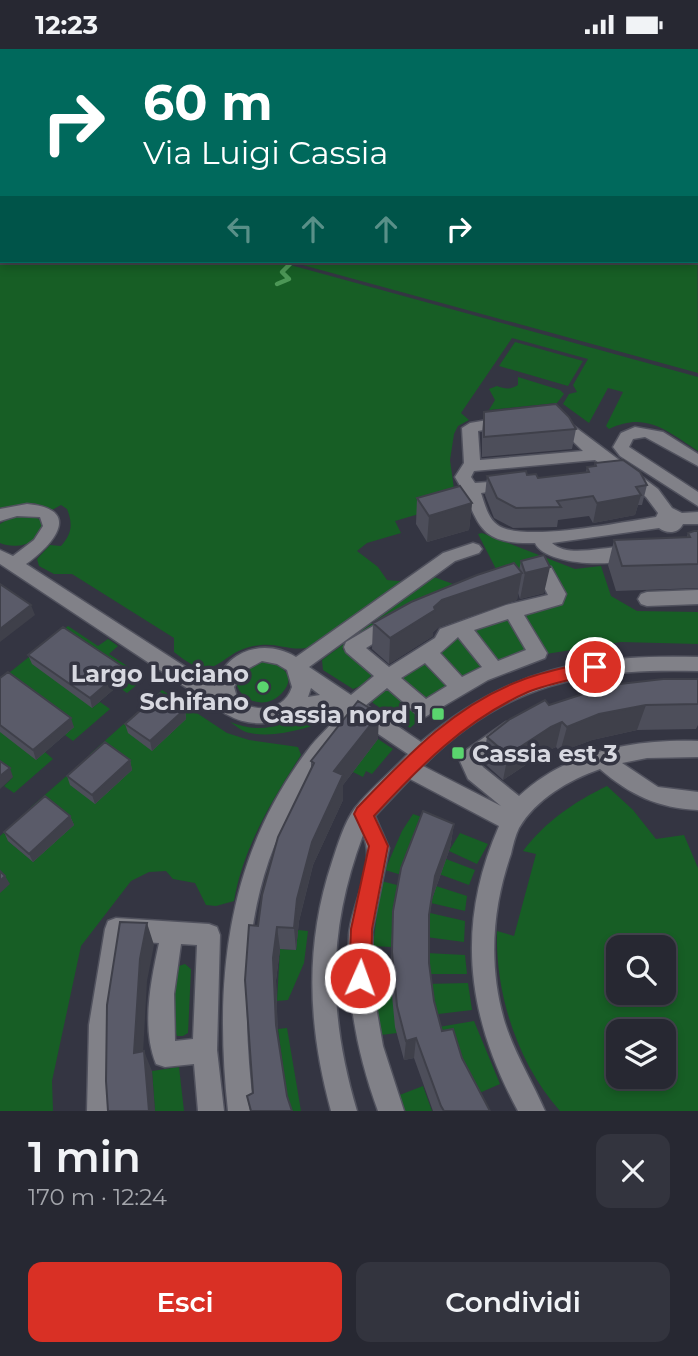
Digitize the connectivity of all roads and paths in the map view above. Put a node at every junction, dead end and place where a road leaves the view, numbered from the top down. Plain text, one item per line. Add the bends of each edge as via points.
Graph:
1 (543, 418) edge
2 (515, 421) edge
3 (624, 451) junction
4 (598, 454) junction
5 (698, 461) edge
6 (472, 466) junction
7 (624, 471) junction
8 (596, 474) edge
9 (527, 482) edge
10 (471, 489) junction
11 (698, 500) edge
12 (0, 515) edge
13 (698, 518) edge
14 (672, 520) junction
15 (547, 536) junction
16 (692, 536) edge
17 (473, 549) dead end
18 (647, 553) edge
19 (7, 560) edge
20 (509, 579) edge
21 (698, 597) edge
22 (647, 599) dead end
23 (512, 610) junction
24 (412, 613) edge
25 (462, 628) junction
26 (426, 650) junction
27 (698, 664) edge
28 (299, 669) junction
29 (494, 669) junction
30 (229, 671) junction
31 (180, 674) junction
32 (387, 677) junction
33 (459, 686) junction
34 (233, 708) junction
35 (354, 708) junction
36 (287, 710) junction
37 (520, 722) edge
38 (698, 749) edge
39 (603, 759) junction
40 (415, 760) junction
41 (698, 801) edge
42 (363, 814) junction
43 (516, 816) junction
44 (172, 933) junction
45 (205, 1050) junction
46 (100, 1111) edge
47 (211, 1111) edge
48 (241, 1111) edge
49 (344, 1111) edge
50 (391, 1111) edge
51 (531, 1111) edge

1 - 4 street via 556,417
2 - 6 street via 470,428
3 - 4 street
3 - 5 street via 622,442 627,436 653,433
3 - 11 street
4 - 6 street
4 - 7 street
6 - 10 street via 463,477
7 - 8 street
7 - 14 street via 652,493
9 - 10 street
10 - 15 street via 483,520 494,531 522,538
12 - 19 street via 26,508 41,510 51,524 40,544
13 - 14 street
14 - 15 street
14 - 16 street
15 - 18 street via 546,550 560,557
17 - 28 street via 449,557
19 - 31 street
20 - 23 street via 545,571 557,594 556,599
21 - 22 street
23 - 25 street
23 - 29 street via 538,653
24 - 32 street via 353,647
25 - 26 street
25 - 29 street
26 - 32 street
26 - 33 street
27 - 40 street via 612,665 553,676 474,711
28 - 30 street via 278,655 262,654 247,657
28 - 35 street
28 - 36 street via 301,695
29 - 33 street
30 - 31 street via 203,677
30 - 34 street via 223,687
31 - 34 street
32 - 33 street via 425,709
32 - 35 street
34 - 36 street via 262,717
35 - 36 street via 324,702
35 - 40 street
35 - 48 street via 293,786 252,876 233,969 231,1020
37 - 43 street via 469,759 475,773
38 - 39 street via 645,750
39 - 41 street via 635,787 668,800
39 - 43 street via 547,786
40 - 42 street
40 - 43 street
42 - 49 street via 337,876 321,979 325,1037
42 - 50 street via 379,846 361,929 360,978 369,1040
43 - 51 street via 483,912 482,978 499,1048
44 - 45 street via 209,935
44 - 45 street via 162,993 165,1055
44 - 46 street via 116,929 101,1024
45 - 47 street

